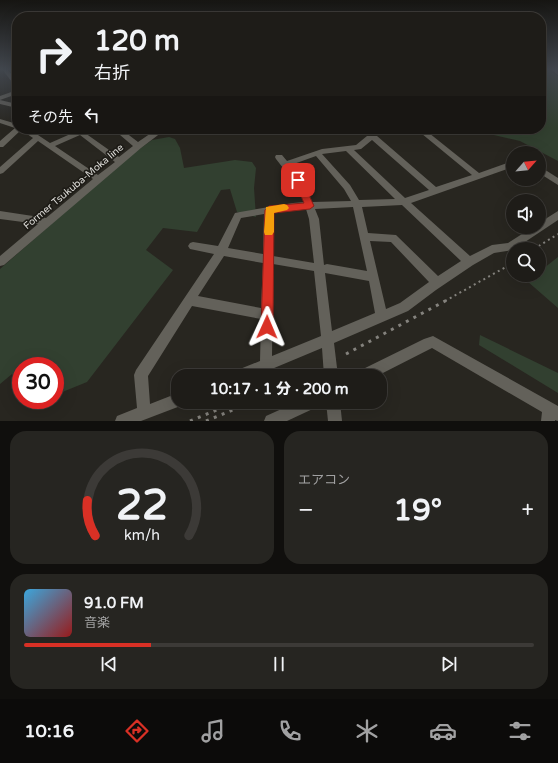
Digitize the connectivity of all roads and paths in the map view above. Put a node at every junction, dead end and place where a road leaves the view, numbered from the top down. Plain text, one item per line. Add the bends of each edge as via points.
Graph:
1 (12, 94) edge
2 (0, 98) edge
3 (0, 102) edge
4 (12, 105) edge
5 (0, 121) edge
6 (12, 125) edge
7 (12, 134) edge
8 (31, 134) edge
9 (72, 134) edge
10 (85, 134) edge
11 (123, 134) edge
12 (155, 134) edge
13 (426, 134) edge
14 (37, 138) junction
15 (1, 142) edge
16 (50, 146) junction
17 (138, 146) junction
18 (348, 148) junction
19 (319, 155) dead end
20 (119, 161) junction
21 (506, 166) edge
22 (0, 172) edge
23 (546, 174) edge
24 (478, 176) junction
25 (98, 179) junction
26 (558, 182) edge
27 (435, 191) junction
28 (404, 202) junction
29 (357, 204) junction
30 (310, 206) junction
31 (269, 210) junction
32 (0, 215) edge
33 (558, 215) edge
34 (46, 222) junction
35 (365, 237) junction
36 (193, 246) dead end
37 (221, 251) junction
38 (268, 259) junction
39 (0, 262) edge
40 (469, 262) junction
41 (313, 267) dead end
42 (327, 269) dead end
43 (373, 277) junction
44 (437, 283) junction
45 (190, 300) junction
46 (267, 315) junction
47 (382, 317) junction
48 (327, 340) junction
49 (266, 365) junction
50 (257, 369) edge
51 (330, 369) edge
52 (378, 369) edge
53 (171, 403) edge
54 (297, 409) edge
55 (334, 409) edge
56 (144, 413) junction
57 (552, 415) edge
58 (122, 421) edge
59 (271, 421) edge
60 (335, 421) edge

1 - 2 street
3 - 4 street
5 - 6 street
7 - 15 street
8 - 14 street
9 - 16 street
10 - 20 street
11 - 17 street
12 - 17 street, Former Tsukuba-Moka line
13 - 24 street
14 - 16 street
14 - 22 street
16 - 25 street
17 - 20 street, Former Tsukuba-Moka line
18 - 27 street via 358,147 374,138
18 - 28 street
18 - 30 street via 282,160 298,180
19 - 29 street via 347,187
20 - 25 street, Former Tsukuba-Moka line
21 - 24 street
23 - 26 street
24 - 27 street
25 - 34 street, Former Tsukuba-Moka line
27 - 28 street
28 - 29 street
28 - 40 street
29 - 30 street
29 - 35 street
30 - 31 street
30 - 48 street via 316,230
31 - 37 street via 238,216
31 - 38 street
32 - 34 street
33 - 40 street via 510,247 492,249
34 - 39 street, Former Tsukuba-Moka line
35 - 43 street
35 - 44 street via 395,239
36 - 37 street
37 - 38 street
37 - 45 street
38 - 41 street
38 - 46 street
40 - 44 street
42 - 43 street
43 - 47 street
44 - 47 street via 404,308
45 - 46 street
45 - 56 street via 141,375
46 - 49 street
47 - 48 street
48 - 49 street
48 - 51 street
49 - 50 street
52 - 57 street via 433,342
53 - 56 street
54 - 59 street
55 - 60 street
56 - 58 street

